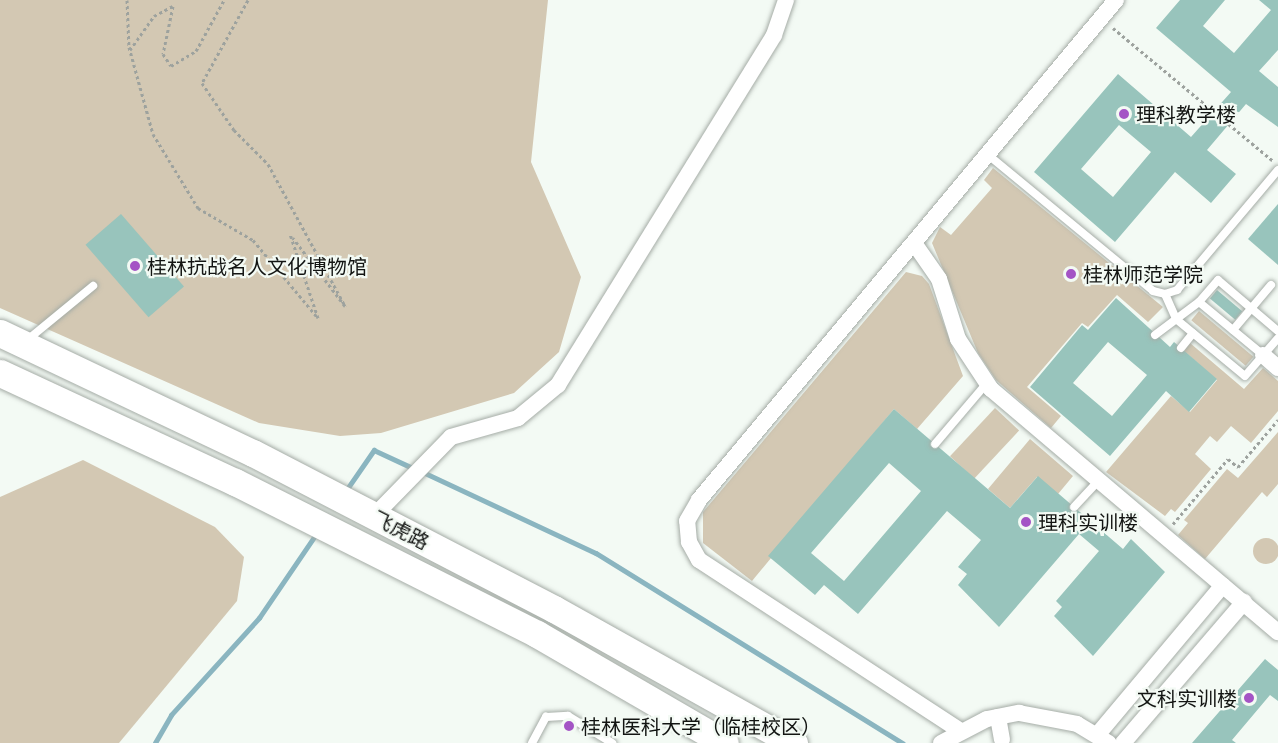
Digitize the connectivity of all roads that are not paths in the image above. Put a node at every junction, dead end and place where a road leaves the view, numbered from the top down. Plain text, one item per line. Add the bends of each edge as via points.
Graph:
1 (786, 0) edge
2 (1116, 0) edge
3 (986, 154) junction
4 (1278, 170) edge
5 (914, 243) junction
6 (1271, 285) dead end
7 (93, 286) dead end
8 (1165, 294) junction
9 (1199, 302) junction
10 (1251, 308) junction
11 (1176, 319) junction
12 (1233, 330) junction
13 (1278, 331) edge
14 (1194, 333) junction
15 (1155, 335) dead end
16 (11, 338) edge
17 (1278, 338) edge
18 (1181, 348) dead end
19 (1263, 355) junction
20 (1278, 368) edge
21 (1, 377) edge
22 (987, 383) junction
23 (935, 444) dead end
24 (1098, 480) junction
25 (1074, 507) dead end
26 (374, 516) junction
27 (1223, 585) junction
28 (1244, 602) junction
29 (1278, 632) edge
30 (998, 717) junction
31 (959, 730) junction
32 (1104, 739) edge
33 (1002, 740) dead end
34 (532, 743) edge
35 (612, 743) edge
36 (725, 743) edge
37 (794, 743) edge
38 (941, 743) edge
39 (1123, 743) edge

1 - 26 street via 774,35 558,385 518,418 451,437
2 - 3 street
3 - 5 street
3 - 8 lane via 1153,291
4 - 8 lane via 1177,290
5 - 22 street via 939,279 958,339
5 - 31 street via 699,500 687,530 699,560
6 - 10 lane
7 - 16 lane
8 - 11 lane
9 - 10 lane via 1218,280
9 - 11 lane
9 - 12 lane
10 - 12 lane
10 - 13 lane
11 - 14 lane
11 - 15 lane
12 - 19 lane
14 - 18 lane
14 - 19 lane via 1245,376
16 - 26 main road, 飞虎路
17 - 19 lane
19 - 20 street
21 - 36 main road, 飞虎路 via 320,524 537,634
22 - 23 lane
22 - 24 street
24 - 25 lane
24 - 27 street
26 - 37 main road, 飞虎路
27 - 28 street
27 - 32 street
28 - 29 street
28 - 39 street
30 - 31 street
30 - 32 street via 1050,716
30 - 33 street
31 - 38 street
34 - 35 lane via 546,717 568,716

